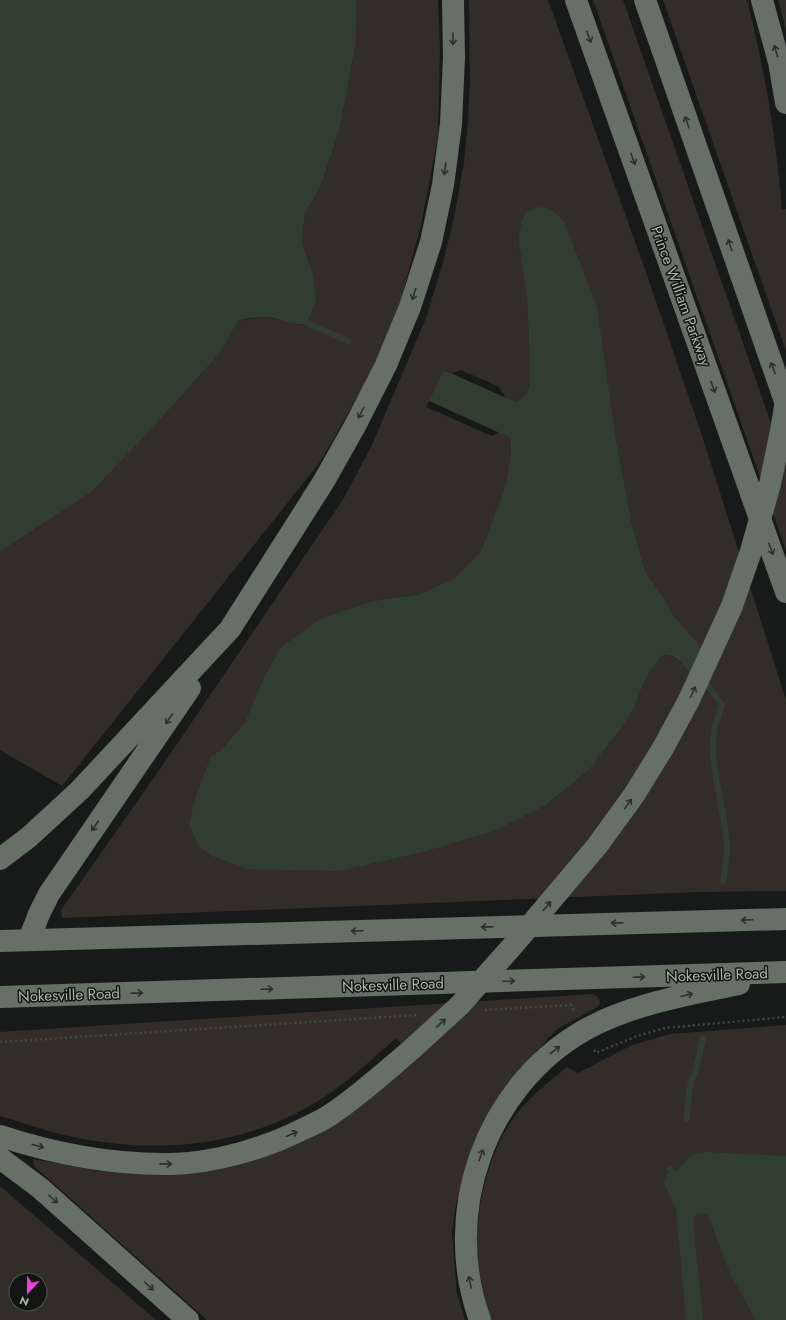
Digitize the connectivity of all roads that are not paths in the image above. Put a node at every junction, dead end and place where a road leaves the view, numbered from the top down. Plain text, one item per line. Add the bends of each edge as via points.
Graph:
1 (453, 0) edge
2 (576, 0) edge
3 (645, 0) edge
4 (762, 0) edge
5 (786, 102) edge
6 (786, 400) edge
7 (786, 404) edge
8 (786, 592) edge
9 (230, 629) junction
10 (0, 859) edge
11 (786, 919) edge
12 (29, 940) junction
13 (0, 941) edge
14 (786, 973) edge
15 (0, 997) edge
16 (0, 1136) edge
17 (0, 1158) edge
18 (188, 1320) edge
19 (480, 1320) edge

1 -> 9 highway via 451,124 443,185 431,242 410,307 386,365 324,481
2 -> 8 highway, Prince William Parkway
7 -> 3 highway
5 -> 4 highway via 779,62
16 -> 6 highway, bridge via 54,1151 134,1163 173,1164 214,1159 282,1139 329,1116 412,1049 465,999 597,846 634,795 663,748 689,700 734,599 751,552 770,484
9 - 10 highway via 80,790 29,837
9 -> 12 highway via 49,894
11 -> 12 highway
12 - 13 highway
15 -> 14 highway, Nokesville Road
19 -> 14 highway via 467,1268 465,1233 468,1199 486,1140 502,1109 522,1081 537,1065 569,1040 611,1017 690,994
17 -> 18 highway via 40,1188

